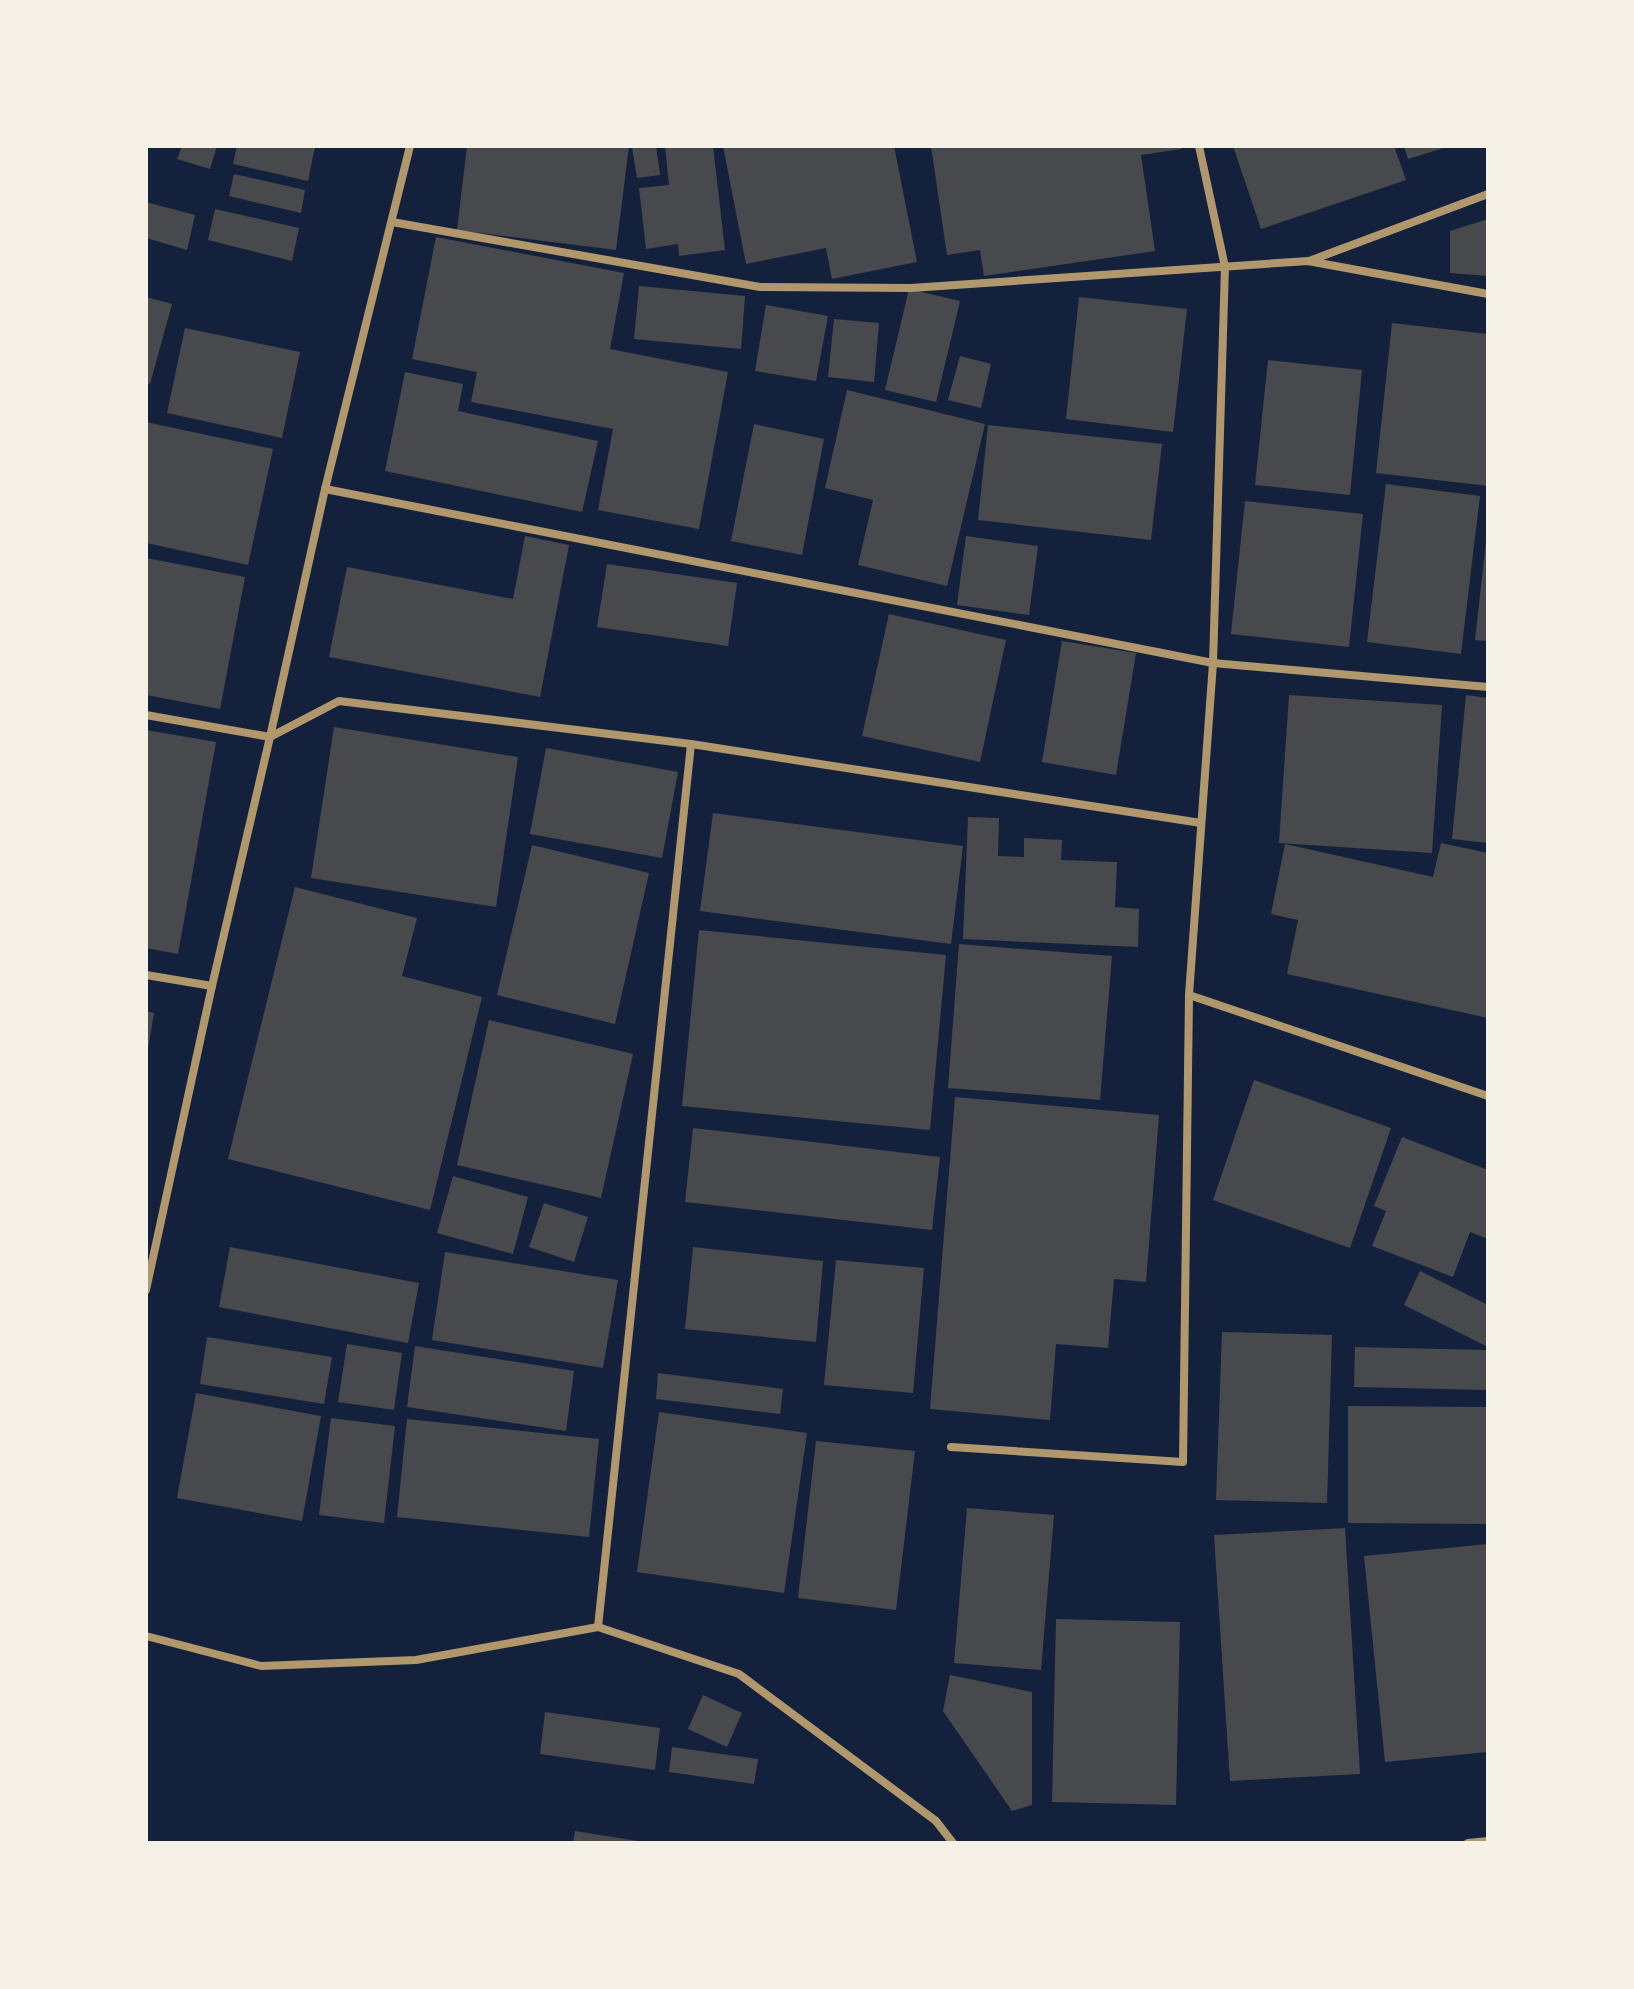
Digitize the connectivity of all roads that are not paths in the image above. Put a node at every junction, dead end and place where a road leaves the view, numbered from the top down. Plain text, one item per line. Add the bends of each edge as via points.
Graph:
1 (410, 146) edge
2 (1199, 146) edge
3 (1488, 194) edge
4 (392, 222) junction
5 (1308, 261) junction
6 (1225, 267) junction
7 (1488, 294) edge
8 (325, 489) junction
9 (1213, 663) junction
10 (1488, 687) edge
11 (146, 715) edge
12 (270, 737) junction
13 (691, 744) junction
14 (1201, 823) junction
15 (146, 975) edge
16 (212, 986) junction
17 (1189, 995) junction
18 (1488, 1096) edge
19 (146, 1290) edge
20 (951, 1447) dead end
21 (598, 1627) junction
22 (146, 1636) edge
23 (1488, 1841) edge
24 (953, 1843) edge
25 (1468, 1843) edge

1 - 4 street
2 - 6 street
3 - 5 street
4 - 6 street via 760,287 911,288
4 - 8 street
5 - 6 street
5 - 7 street
6 - 9 street
8 - 9 street
8 - 12 street
9 - 10 street
9 - 14 street
11 - 12 street
12 - 13 street via 339,701
12 - 16 street
13 - 14 street
13 - 21 street
14 - 17 street
15 - 16 street
16 - 19 street
17 - 18 street
17 - 20 street via 1183,1462
21 - 22 street via 416,1660 261,1666
21 - 24 street via 739,1674 936,1821
23 - 25 street

